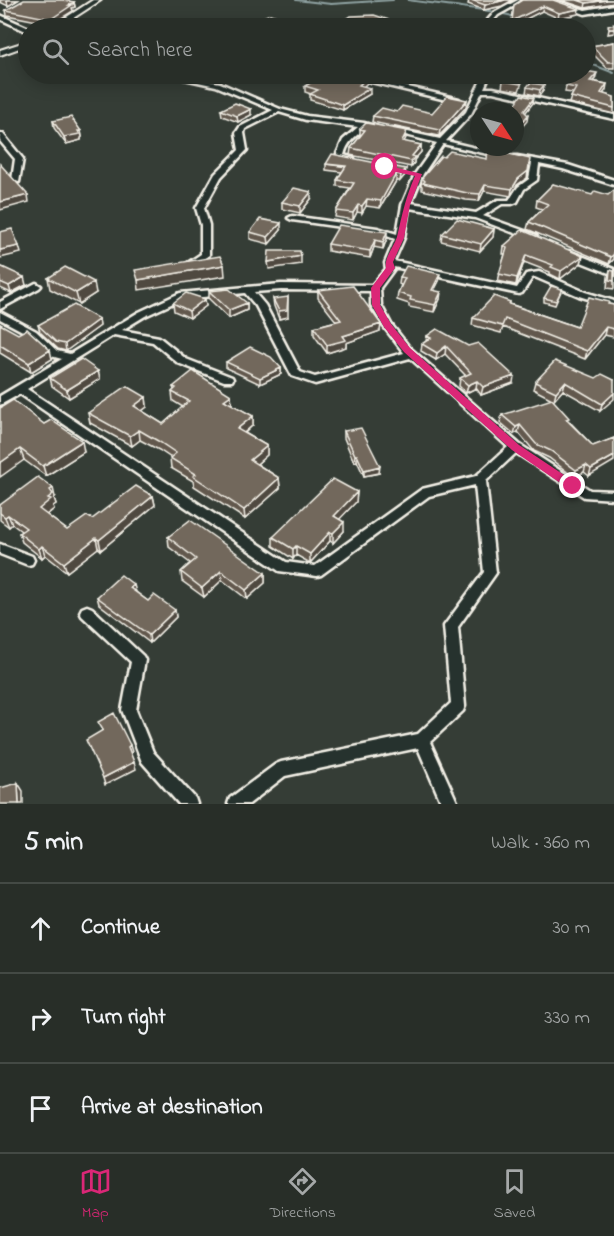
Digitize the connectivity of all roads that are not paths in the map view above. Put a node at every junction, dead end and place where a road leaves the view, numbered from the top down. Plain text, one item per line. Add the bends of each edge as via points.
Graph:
1 (98, 0) edge
2 (522, 0) edge
3 (549, 0) edge
4 (614, 7) edge
5 (9, 10) edge
6 (2, 18) edge
7 (70, 18) edge
8 (492, 18) edge
9 (18, 25) edge
10 (18, 46) edge
11 (0, 52) edge
12 (218, 84) edge
13 (388, 84) edge
14 (482, 84) edge
15 (479, 90) junction
16 (475, 102) edge
17 (470, 103) edge
18 (470, 109) edge
19 (278, 110) junction
20 (614, 117) edge
21 (364, 125) junction
22 (0, 136) edge
23 (441, 142) junction
24 (536, 162) junction
25 (359, 163) edge
26 (16, 180) edge
27 (614, 183) edge
28 (406, 205) junction
29 (477, 216) junction
30 (292, 218) dead end
31 (400, 238) junction
32 (538, 238) edge
33 (557, 248) edge
34 (389, 262) junction
35 (187, 267) edge
36 (614, 272) edge
37 (36, 286) dead end
38 (375, 288) junction
39 (246, 289) junction
40 (614, 304) edge
41 (0, 306) edge
42 (0, 315) edge
43 (112, 332) junction
44 (411, 354) junction
45 (71, 357) junction
46 (228, 379) dead end
47 (20, 389) junction
48 (0, 401) edge
49 (515, 447) junction
50 (480, 480) junction
51 (614, 495) edge
52 (0, 549) edge
53 (28, 560) dead end
54 (87, 612) dead end
55 (422, 740) junction
56 (189, 804) edge
57 (236, 804) edge
58 (450, 804) edge

1 - 7 street
2 - 8 street
3 - 4 street via 585,12
5 - 6 street
6 - 9 street
10 - 11 street
12 - 19 street
13 - 17 street
14 - 15 street
15 - 16 street
15 - 20 street
18 - 23 street
19 - 21 street via 306,118
19 - 35 street via 242,128 243,150 218,176 200,208 205,225 205,255
21 - 23 street
21 - 25 street via 350,135 340,156
22 - 26 street via 19,159
23 - 24 street
23 - 28 street via 414,174
24 - 27 street
24 - 29 street via 533,180 523,185 519,198 501,202
28 - 29 street
28 - 31 street
29 - 32 street
30 - 31 street via 377,230
31 - 34 street
33 - 36 street
34 - 38 street via 390,268
34 - 40 street via 519,291 529,276 536,274
37 - 41 street
38 - 39 street
38 - 44 street via 376,305
39 - 43 street via 180,296
39 - 44 street via 260,305 296,374 315,381
42 - 45 street via 33,333 54,354
43 - 45 street
43 - 46 street via 156,339 182,361
44 - 49 street
45 - 47 street
47 - 48 street
47 - 50 street via 283,567 316,571 426,492
49 - 50 street
49 - 51 street via 588,494
50 - 55 street via 490,573 451,626 458,706
52 - 53 street
54 - 56 street via 138,660 129,710 147,757
55 - 57 street via 281,769
55 - 58 street

